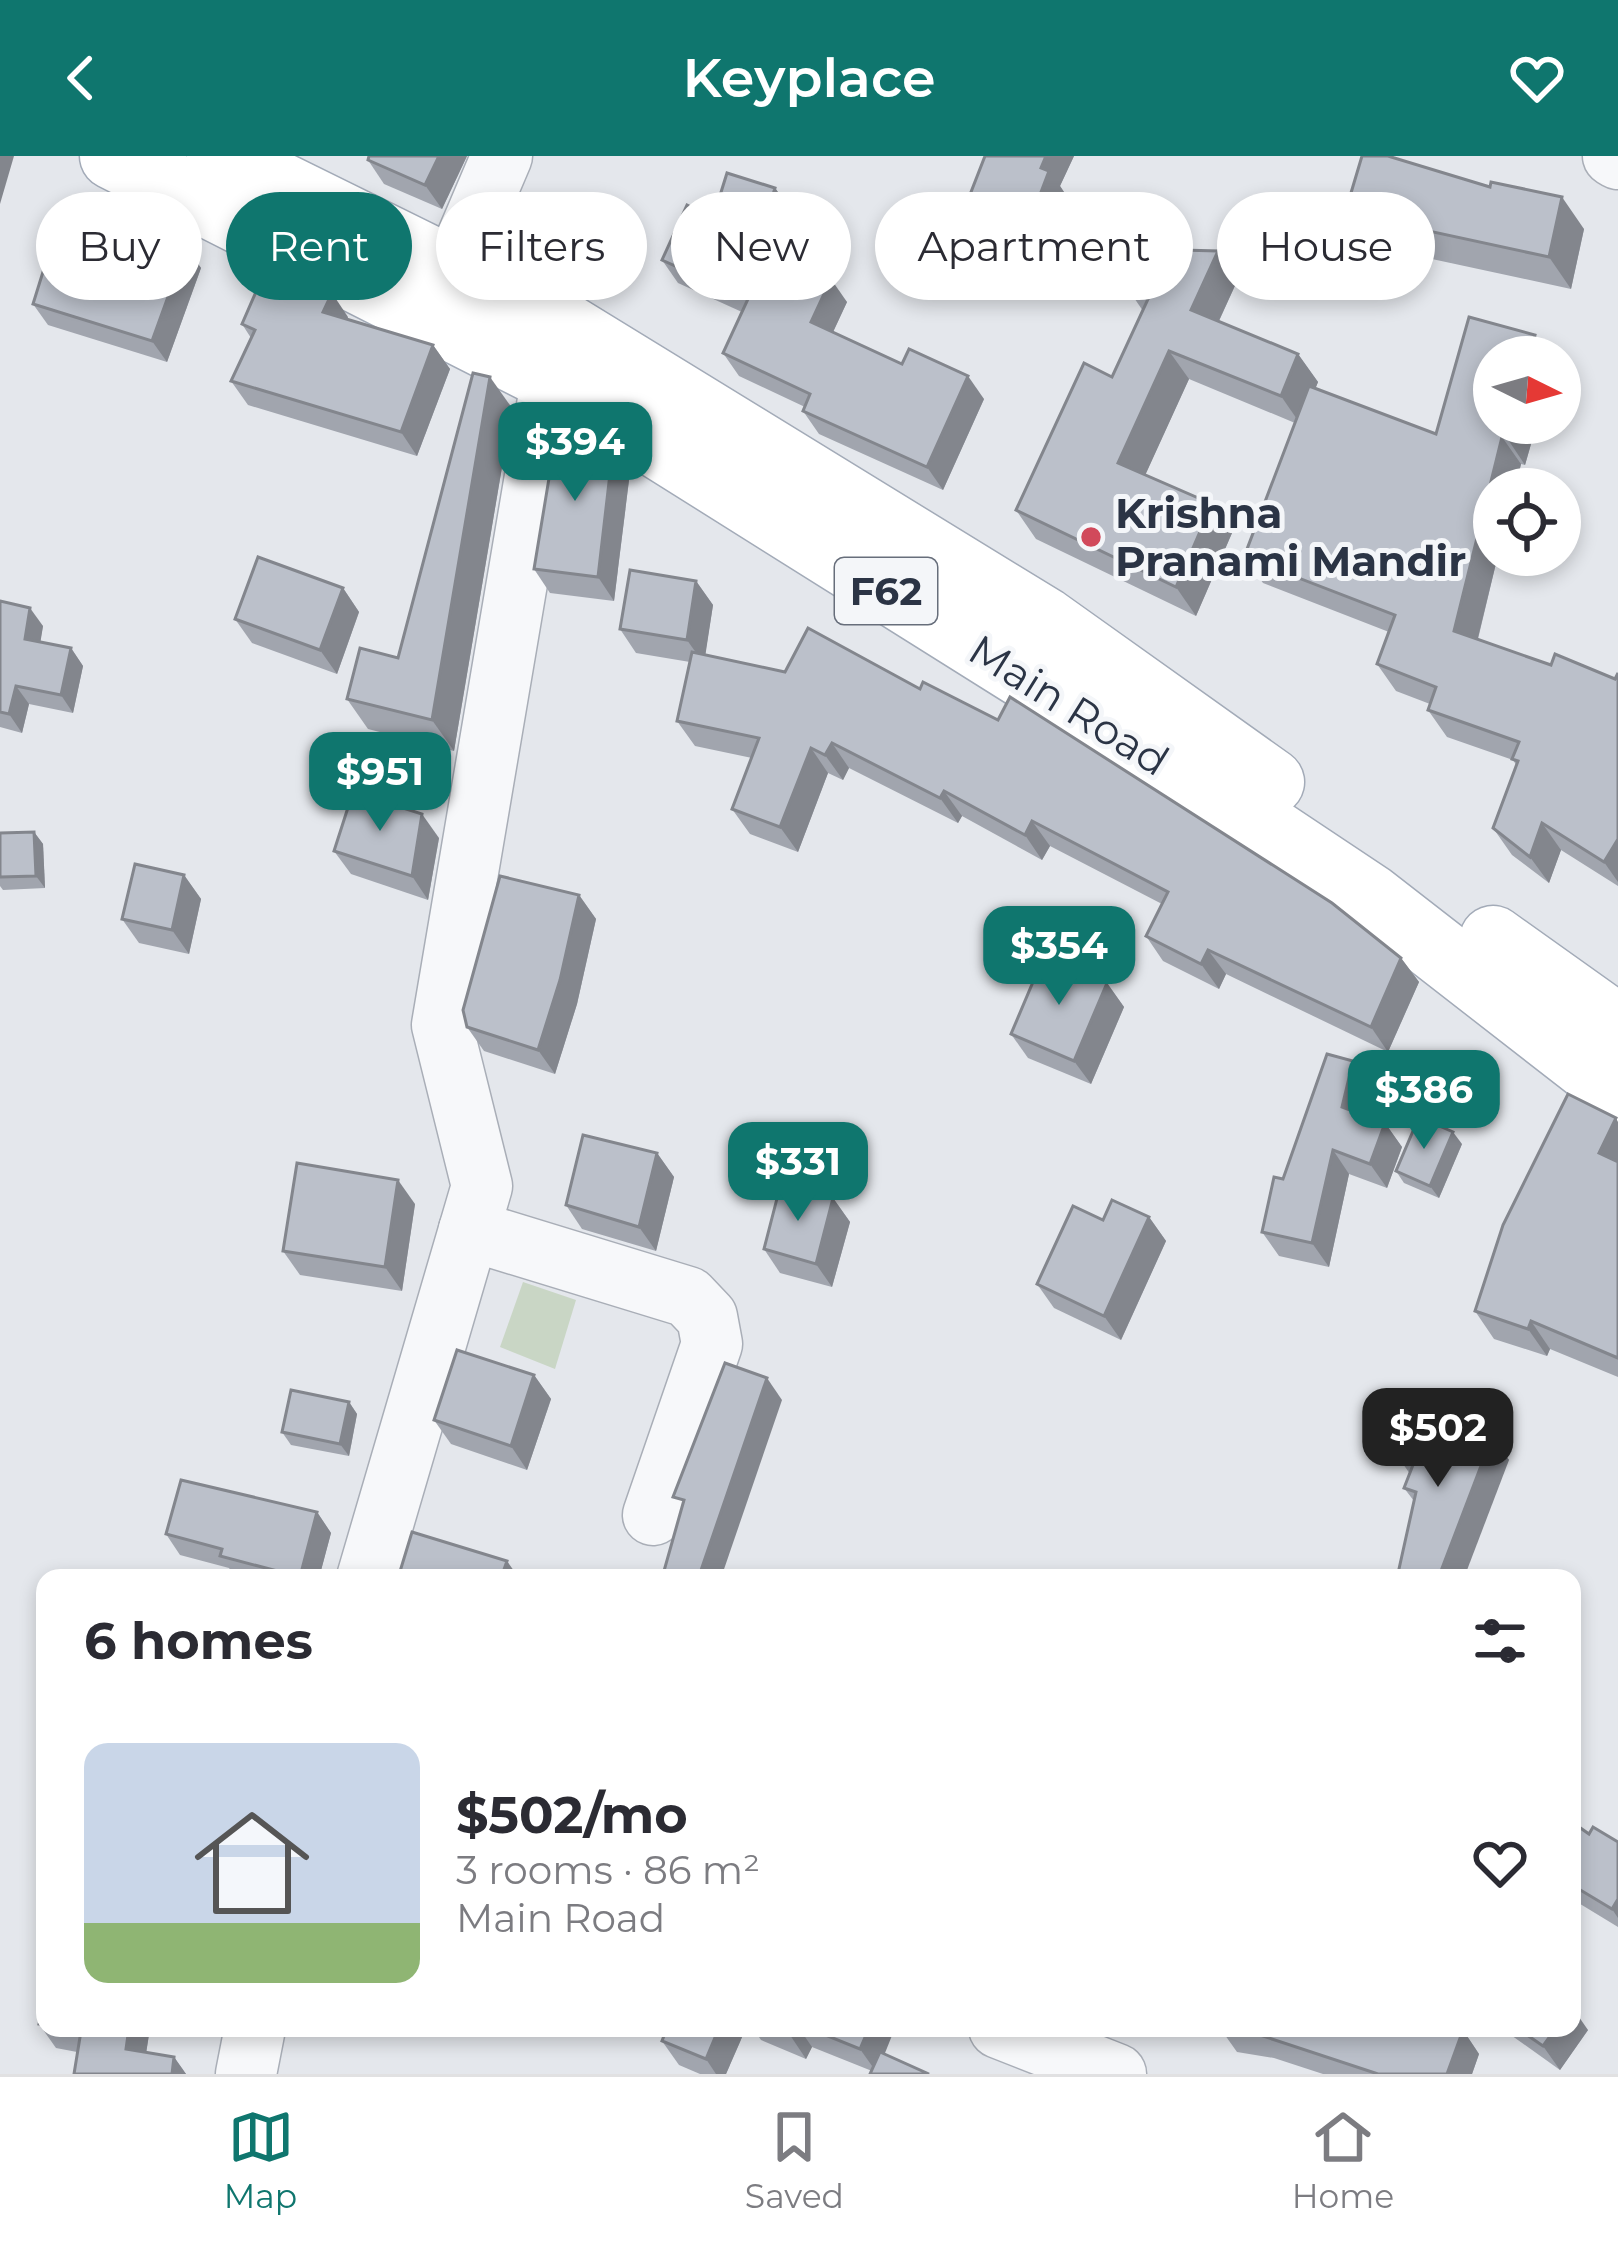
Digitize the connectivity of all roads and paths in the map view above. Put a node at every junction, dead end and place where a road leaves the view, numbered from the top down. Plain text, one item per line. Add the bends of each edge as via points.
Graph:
1 (113, 156) edge
2 (502, 156) edge
3 (241, 161) edge
4 (487, 192) edge
5 (436, 262) edge
6 (490, 300) edge
7 (556, 351) junction
8 (1618, 1028) edge
9 (1618, 1090) edge
10 (469, 1230) junction
11 (652, 1515) dead end
12 (370, 1569) edge
13 (253, 2037) edge
14 (1022, 2037) edge
15 (246, 2074) edge
16 (1116, 2074) edge

1 - 7 main road, Main Road / F62
2 - 4 street
3 - 5 main road, Main Road / F62
6 - 7 main road, Main Road / F62
7 - 8 main road, Main Road / F62 via 1045,621
7 - 9 main road, Main Road / F62 via 1371,898
7 - 10 street via 442,1025 482,1186
10 - 11 street via 688,1297 706,1317 712,1344
10 - 12 street
13 - 15 street
14 - 16 street

